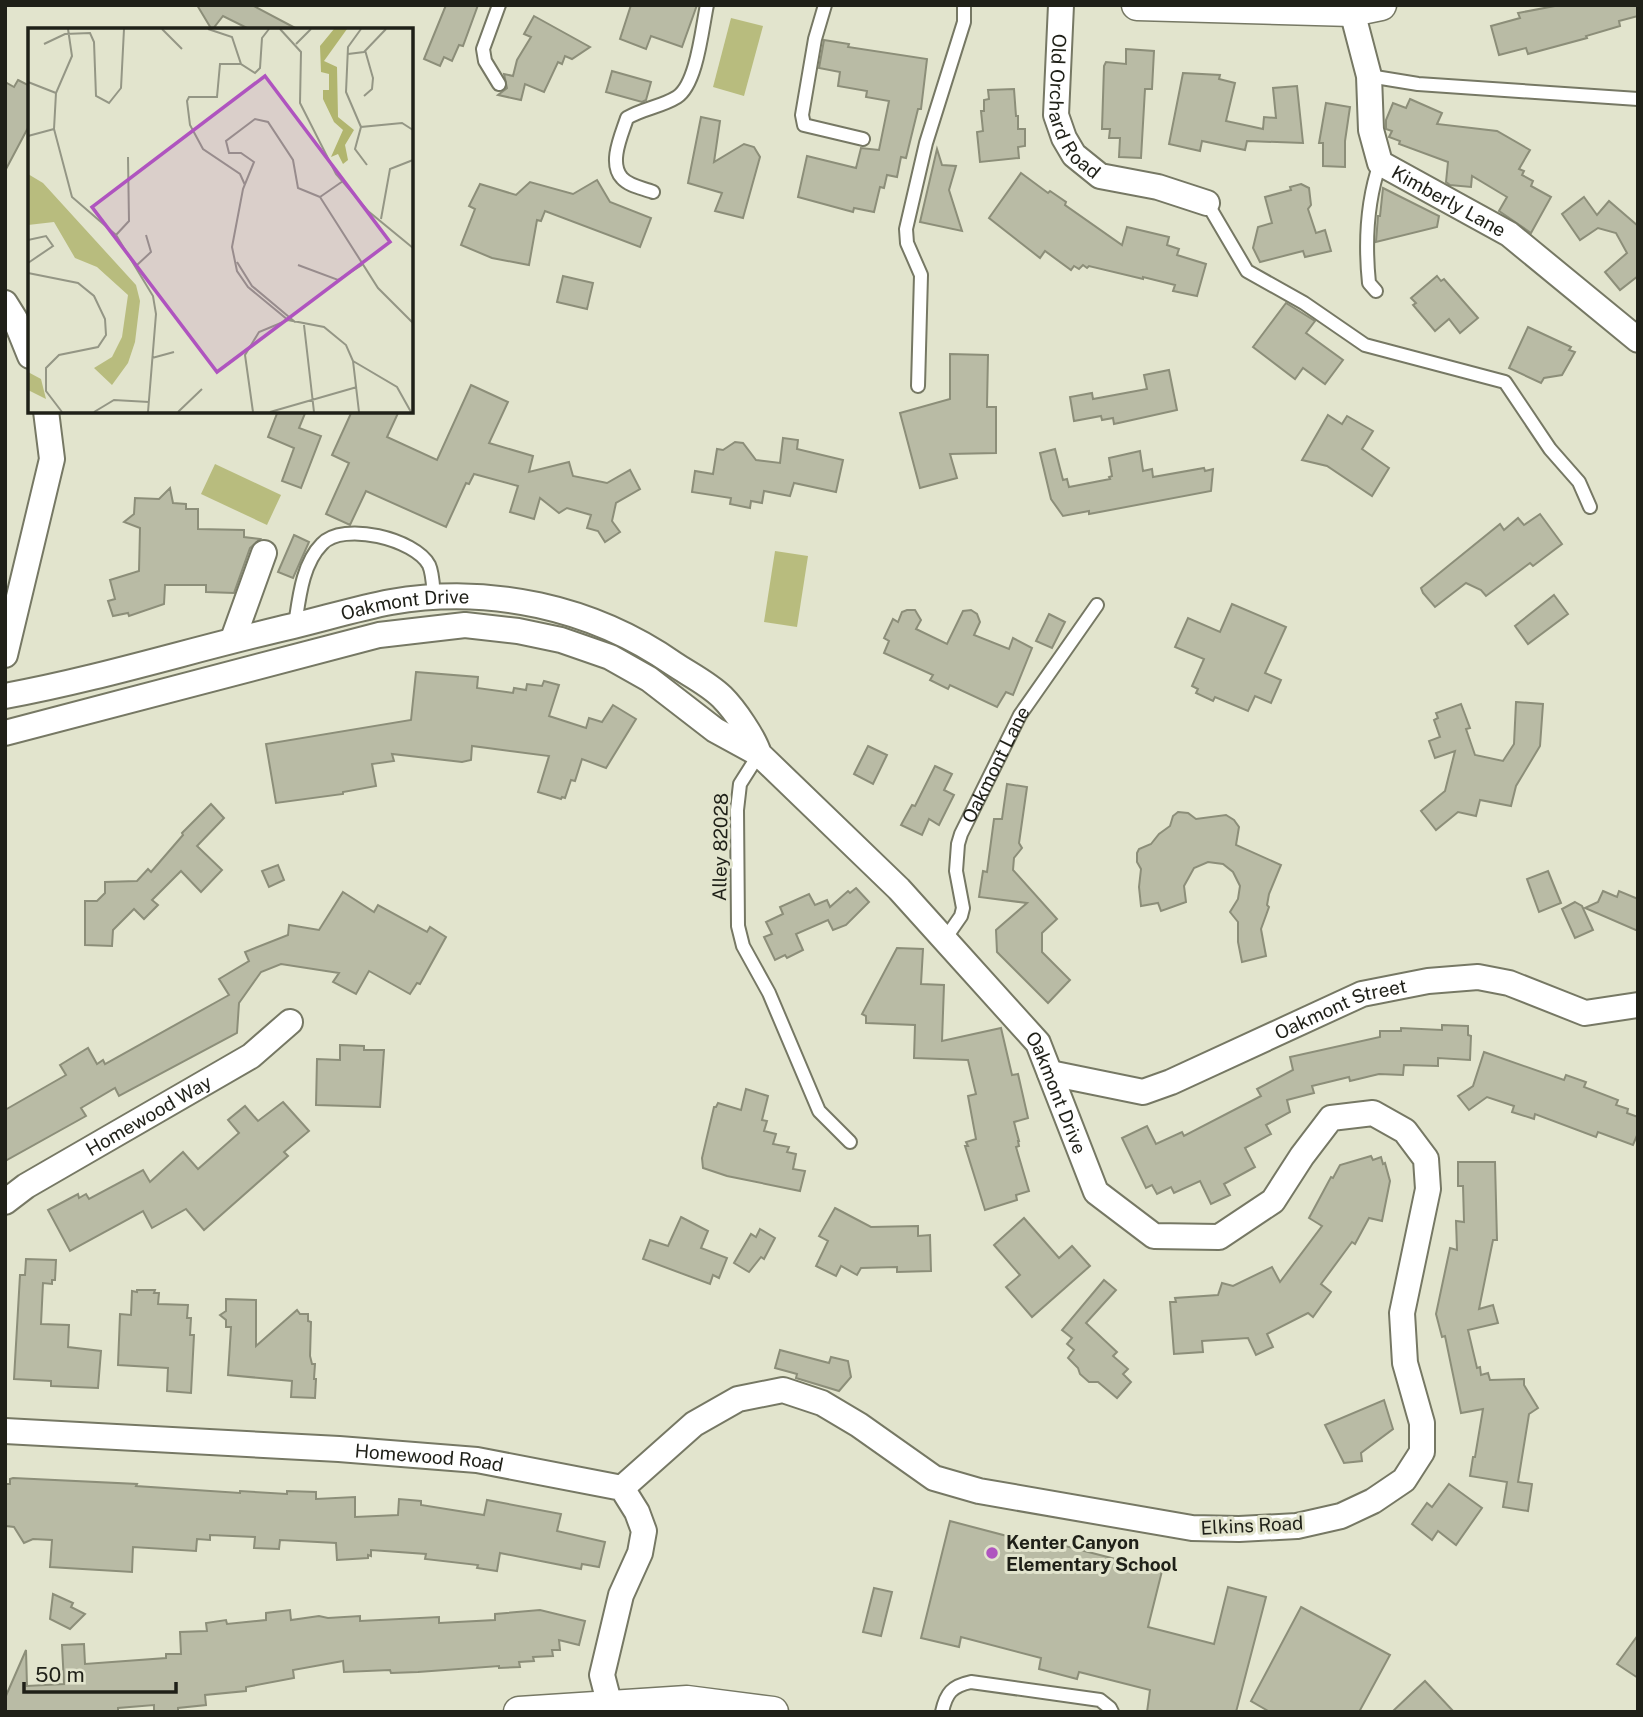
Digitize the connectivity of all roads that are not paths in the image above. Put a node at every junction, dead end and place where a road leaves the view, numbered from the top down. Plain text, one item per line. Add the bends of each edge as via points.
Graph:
1 (499, 5) edge
2 (707, 5) edge
3 (825, 5) edge
4 (964, 5) edge
5 (1061, 5) edge
6 (1137, 5) edge
7 (1381, 5) edge
8 (1352, 11) junction
9 (1369, 76) junction
10 (499, 84) dead end
11 (1638, 99) edge
12 (863, 139) dead end
13 (1380, 163) junction
14 (653, 192) dead end
15 (1207, 203) joint
16 (1376, 291) dead end
17 (5, 303) edge
18 (1638, 340) edge
19 (28, 351) edge
20 (918, 386) dead end
21 (46, 413) edge
22 (1590, 507) dead end
23 (264, 553) dead end
24 (434, 597) junction
25 (1097, 605) dead end
26 (466, 611) junction
27 (369, 623) junction
28 (295, 625) junction
29 (624, 635) junction
30 (5, 654) edge
31 (238, 655) junction
32 (612, 659) junction
33 (5, 696) edge
34 (5, 733) edge
35 (759, 754) junction
36 (945, 939) junction
37 (1638, 1005) edge
38 (290, 1022) dead end
39 (1049, 1073) junction
40 (1373, 1113) joint
41 (850, 1142) dead end
42 (5, 1202) edge
43 (5, 1431) edge
44 (622, 1488) junction
45 (610, 1706) junction
46 (519, 1712) edge
47 (773, 1712) edge
48 (942, 1712) edge
49 (1112, 1712) edge

1 - 10 lane via 483,49
2 - 14 lane via 688,84 679,96 627,118 619,143 616,167 622,178
3 - 12 lane via 815,39 804,125
4 - 20 lane via 964,22 926,144 906,229 921,275
5 - 15 street, Old Orchard Road via 1056,115 1074,155 1100,176 1158,187
6 - 8 street
7 - 8 street
8 - 9 street, Kimberly Lane
9 - 11 lane via 1418,84
9 - 13 street, Kimberly Lane via 1371,130
13 - 16 lane via 1372,188 1369,227 1369,284
13 - 18 street, Kimberly Lane via 1509,234
15 - 22 lane via 1247,271 1365,345 1505,382 1550,449 1579,482
17 - 19 street
21 - 30 street via 52,459
23 - 31 street
24 - 26 street, Oakmont Drive
24 - 27 street, Oakmont Drive via 391,602
24 - 28 lane via 430,567 417,551 363,533 339,536 328,539 313,556
25 - 36 lane, Oakmont Lane via 1016,722 961,834 956,871 963,908
26 - 27 street, Oakmont Drive
26 - 29 street, Oakmont Drive via 493,597 548,606
26 - 32 street, Oakmont Drive
27 - 28 street, Oakmont Drive
27 - 31 street, Oakmont Drive
28 - 31 street, Oakmont Drive
29 - 32 lane
29 - 35 street, Oakmont Drive via 648,646 722,697
31 - 33 street, Oakmont Drive
31 - 34 street, Oakmont Drive
32 - 35 street, Oakmont Drive via 649,679 715,730
35 - 36 street, Oakmont Drive
35 - 41 lane, Alley 82028 via 740,784 738,926 743,946 769,993 820,1111
36 - 39 street, Oakmont Drive via 1038,1043
37 - 39 street, Oakmont Street via 1585,1013 1509,983 1478,977 1428,981 1362,994 1143,1092
38 - 42 street, Homewood Way via 251,1056
39 - 40 street, Oakmont Drive via 1096,1192 1154,1236 1219,1237 1273,1201 1331,1118
40 - 44 street, Elkins Road via 1405,1131 1426,1159 1428,1189 1402,1313 1405,1363 1422,1423 1422,1452 1404,1480 1373,1501 1341,1516 1239,1530 1192,1528 979,1491 934,1478 822,1403 783,1390 738,1399 694,1424
43 - 44 street, Homewood Road via 477,1460
44 - 45 street via 644,1531 640,1553 621,1595 602,1675
45 - 46 street
45 - 47 street via 687,1701
48 - 49 lane via 945,1696 957,1685 971,1682 1100,1700

